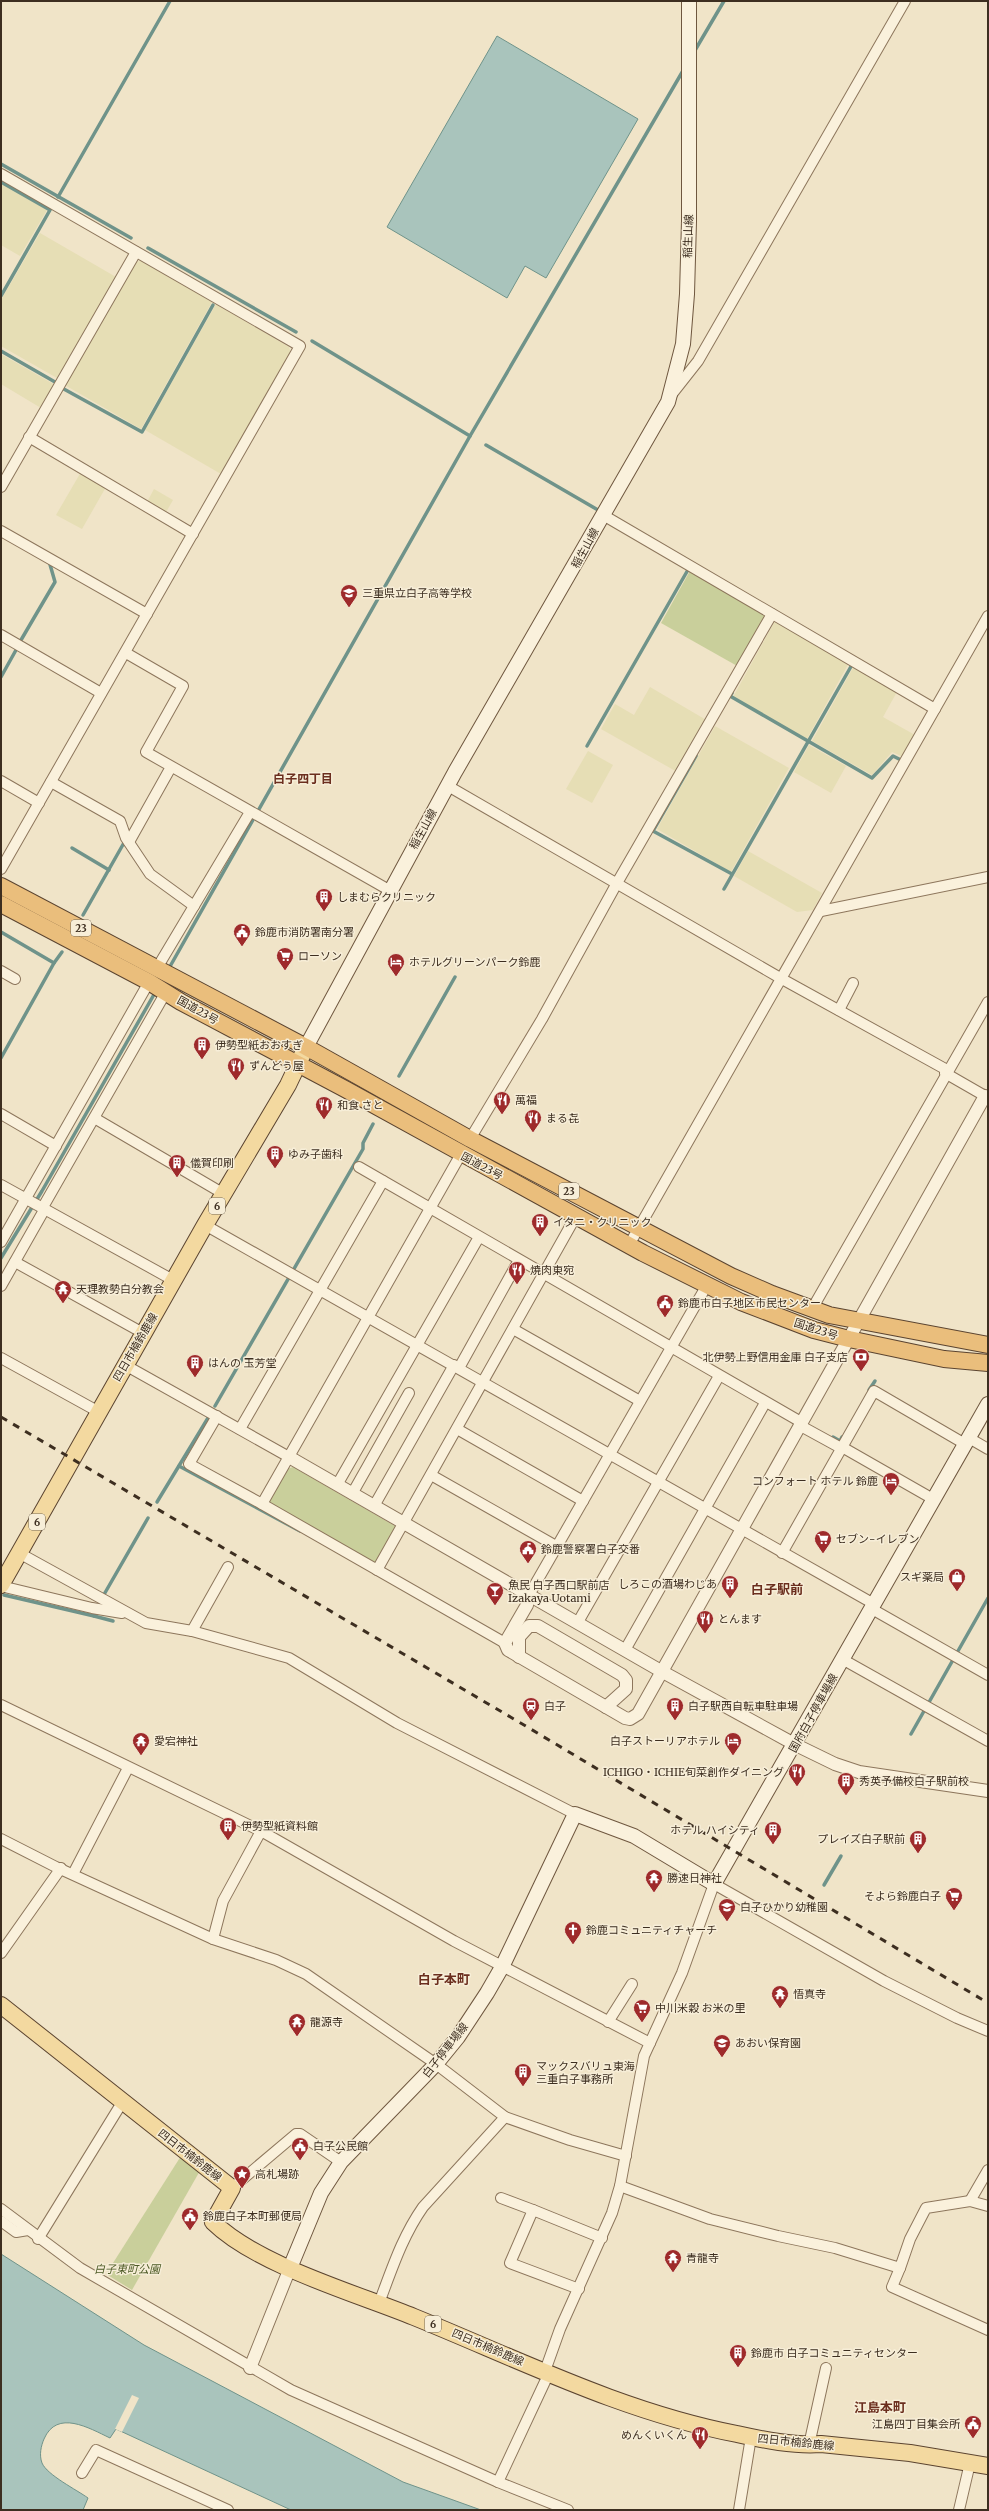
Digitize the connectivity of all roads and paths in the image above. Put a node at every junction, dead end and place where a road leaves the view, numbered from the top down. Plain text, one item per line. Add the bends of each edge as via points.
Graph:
1 (689, 1) edge
2 (905, 1) edge
3 (1, 174) edge
4 (136, 252) junction
5 (668, 399) junction
6 (29, 437) junction
7 (1, 487) edge
8 (603, 515) junction
9 (1, 531) edge
10 (193, 534) junction
11 (147, 614) junction
12 (772, 614) junction
13 (988, 616) edge
14 (1, 635) edge
15 (126, 653) junction
16 (101, 693) junction
17 (935, 709) junction
18 (171, 767) junction
19 (1, 781) edge
20 (51, 782) junction
21 (448, 786) junction
22 (39, 803) junction
23 (250, 812) junction
24 (129, 842) junction
25 (1, 869) edge
26 (988, 877) edge
27 (617, 883) junction
28 (1, 886) edge
29 (389, 890) junction
30 (1, 904) edge
31 (194, 906) junction
32 (821, 911) junction
33 (1, 971) edge
34 (164, 971) junction
35 (782, 979) junction
36 (15, 980) dead end
37 (853, 983) dead end
38 (156, 986) junction
39 (988, 1002) edge
40 (839, 1010) junction
41 (306, 1047) junction
42 (297, 1063) junction
43 (946, 1072) junction
44 (987, 1096) edge
45 (1, 1114) edge
46 (96, 1119) junction
47 (470, 1139) junction
48 (56, 1146) junction
49 (461, 1154) junction
50 (359, 1167) dead end
51 (383, 1181) junction
52 (1, 1185) edge
53 (224, 1194) junction
54 (26, 1198) junction
55 (43, 1208) junction
56 (430, 1209) junction
57 (576, 1216) junction
58 (205, 1225) junction
59 (638, 1228) junction
60 (479, 1237) junction
61 (1, 1242) edge
62 (629, 1245) junction
63 (519, 1260) junction
64 (15, 1262) junction
65 (543, 1274) junction
66 (173, 1280) junction
67 (707, 1285) junction
68 (1, 1286) edge
69 (320, 1290) junction
70 (812, 1309) junction
71 (367, 1317) junction
72 (858, 1321) junction
73 (513, 1329) junction
74 (143, 1333) junction
75 (849, 1339) junction
76 (417, 1345) junction
77 (988, 1345) edge
78 (671, 1347) junction
79 (1, 1358) edge
80 (988, 1363) edge
81 (125, 1365) junction
82 (456, 1367) junction
83 (719, 1376) junction
84 (482, 1382) junction
85 (409, 1393) dead end
86 (640, 1401) junction
87 (765, 1403) junction
88 (988, 1404) edge
89 (99, 1412) junction
90 (213, 1414) junction
91 (800, 1423) junction
92 (240, 1429) junction
93 (457, 1429) junction
94 (967, 1441) junction
95 (842, 1447) junction
96 (988, 1449) edge
97 (610, 1455) junction
98 (289, 1457) junction
99 (432, 1475) junction
100 (658, 1482) junction
101 (337, 1485) junction
102 (352, 1494) junction
103 (934, 1499) junction
104 (583, 1501) junction
105 (262, 1504) junction
106 (374, 1506) junction
107 (706, 1510) junction
108 (404, 1524) junction
109 (740, 1530) junction
110 (556, 1546) junction
111 (782, 1552) junction
112 (19, 1554) junction
113 (228, 1567) dead end
114 (378, 1570) junction
115 (1, 1585) edge
116 (529, 1595) junction
117 (99, 1604) junction
118 (873, 1607) junction
119 (578, 1622) junction
120 (192, 1630) junction
121 (505, 1643) junction
122 (626, 1650) junction
123 (519, 1657) junction
124 (842, 1659) junction
125 (661, 1670) junction
126 (988, 1675) edge
127 (1, 1705) edge
128 (606, 1707) junction
129 (988, 1741) edge
130 (796, 1745) junction
131 (128, 1768) junction
132 (988, 1791) edge
133 (575, 1814) junction
134 (261, 1831) junction
135 (1, 1839) edge
136 (61, 1868) junction
137 (73, 1874) junction
138 (714, 1884) junction
139 (213, 1939) junction
140 (1, 1953) edge
141 (502, 1967) junction
142 (632, 1984) dead end
143 (1, 2005) edge
144 (608, 2022) junction
145 (988, 2031) edge
146 (650, 2043) junction
147 (436, 2064) junction
148 (123, 2101) junction
149 (505, 2117) junction
150 (626, 2156) junction
151 (341, 2162) junction
152 (988, 2170) edge
153 (620, 2186) junction
154 (232, 2188) junction
155 (501, 2198) dead end
156 (970, 2201) junction
157 (988, 2206) edge
158 (1, 2209) edge
159 (533, 2210) junction
160 (1, 2221) edge
161 (28, 2230) junction
162 (602, 2238) junction
163 (38, 2239) junction
164 (290, 2268) junction
165 (900, 2268) junction
166 (579, 2289) junction
167 (379, 2303) junction
168 (988, 2330) edge
169 (250, 2368) junction
170 (826, 2368) dead end
171 (547, 2372) junction
172 (752, 2437) junction
173 (809, 2445) junction
174 (970, 2463) junction
175 (988, 2466) edge
176 (82, 2473) dead end
177 (498, 2482) junction
178 (228, 2510) edge
179 (568, 2510) edge
180 (739, 2510) edge
181 (959, 2510) edge

1 - 5 main road, 稲生山線 via 687,294 683,344
2 - 5 street via 698,361
3 - 4 street
4 - 6 street
4 - 10 street via 300,346
5 - 8 main road, 稲生山線 via 653,430
6 - 7 street
6 - 10 street
8 - 12 street
8 - 21 main road, 稲生山線
9 - 11 street
10 - 11 street
11 - 15 street
12 - 17 street
12 - 27 street
13 - 17 street
14 - 16 street
15 - 16 street
15 - 18 street via 184,686 146,752
16 - 20 street
17 - 32 street
18 - 23 street
18 - 24 street
19 - 22 street
20 - 22 street
20 - 24 street via 120,821
21 - 27 street
21 - 29 main road, 稲生山線
22 - 25 street
23 - 29 street
23 - 31 street
24 - 31 street via 150,874
26 - 32 street
27 - 35 street
27 - 47 street via 542,1019
28 - 34 highway, 国道23号 / 23
29 - 41 main road, 稲生山線
30 - 38 highway, 国道23号 / 23
31 - 34 street
32 - 35 street
33 - 36 street
34 - 41 highway, 国道23号 / 23
35 - 40 street
35 - 59 street
37 - 40 street
38 - 42 highway, 国道23号 / 23
38 - 46 street
38 - 48 street
39 - 43 street
40 - 43 street
41 - 42 main road, 四日市楠鈴鹿線 / 6
41 - 47 highway, 国道23号 / 23
42 - 49 highway, 国道23号 / 23
42 - 53 main road, 四日市楠鈴鹿線 / 6 via 288,1085
43 - 44 street
43 - 70 street
44 - 72 street
45 - 48 street
46 - 53 street
46 - 55 street
47 - 59 highway, 国道23号 / 23
48 - 54 street
49 - 56 street
49 - 57 highway, 国道23号 / 23
50 - 51 street
51 - 56 street
51 - 69 street
52 - 54 street
53 - 58 main road, 四日市楠鈴鹿線 / 6
54 - 55 street
54 - 61 street
55 - 64 street
55 - 66 street
56 - 60 street
56 - 71 street
57 - 62 highway, 国道23号 / 23
57 - 65 street
58 - 66 main road, 四日市楠鈴鹿線 / 6
58 - 69 street
59 - 62 street
59 - 70 highway, 国道23号 / 23 via 731,1276
60 - 63 street
60 - 76 street
62 - 67 highway, 国道23号 / 23
63 - 65 street
63 - 82 street
64 - 68 street
64 - 74 street
65 - 73 street
65 - 78 street
66 - 74 main road, 四日市楠鈴鹿線 / 6
67 - 75 highway, 国道23号 / 23 via 768,1313 814,1330
67 - 78 street
69 - 71 street
69 - 92 street
70 - 72 highway, 国道23号 / 23
71 - 76 street
71 - 98 street
72 - 75 street
72 - 77 highway, 国道23号 / 23
73 - 84 street
73 - 86 street
74 - 81 main road, 四日市楠鈴鹿線 / 6
75 - 80 highway, 国道23号 / 23 via 944,1359
75 - 91 street
76 - 82 street
76 - 101 street
78 - 83 street
78 - 86 street
79 - 89 street
81 - 89 main road, 四日市楠鈴鹿線 / 6
81 - 90 street
82 - 84 street
82 - 106 street
83 - 87 street
83 - 100 street
84 - 93 street
84 - 97 street
85 - 102 street
86 - 97 street
87 - 91 street
87 - 107 street
88 - 94 main road, 国府白子停車場線
89 - 112 main road, 四日市楠鈴鹿線 / 6
90 - 92 street
90 - 105 street via 189,1464
91 - 95 street
91 - 109 street
92 - 98 street
93 - 99 street
93 - 104 street
94 - 95 street via 874,1391
94 - 96 street
94 - 103 main road, 国府白子停車場線
95 - 103 street
95 - 111 street
97 - 100 street
97 - 104 street
98 - 101 street
98 - 105 street
99 - 108 street
99 - 110 street
100 - 107 street
100 - 119 street
101 - 102 street
102 - 106 street
103 - 118 main road, 国府白子停車場線
104 - 110 street
105 - 114 street
106 - 108 street
107 - 109 street
107 - 122 street
108 - 114 street
108 - 116 street
109 - 111 street
109 - 125 street
110 - 116 street
111 - 118 street
112 - 115 main road, 四日市楠鈴鹿線 / 6
112 - 117 street
113 - 120 street
114 - 121 street
115 - 117 street
116 - 119 street
116 - 121 street via 527,1605
117 - 120 street via 146,1623
118 - 124 main road, 国府白子停車場線
118 - 126 street
119 - 122 street
120 - 133 street via 289,1658 397,1723
121 - 123 street via 508,1650
122 - 125 street
123 - 128 street
123 - 128 street via 519,1637 529,1626 538,1626 622,1675 626,1680 626,1689
124 - 129 street
124 - 130 main road, 国府白子停車場線
125 - 128 street via 635,1717 625,1718
125 - 130 street
127 - 131 street
130 - 132 street via 859,1772
130 - 138 main road, 国府白子停車場線
131 - 134 street
131 - 137 street
133 - 138 main road via 634,1836
133 - 141 main road, 白子停車場線
134 - 139 street via 223,1901
134 - 141 street
135 - 136 street
136 - 137 street
136 - 140 street
137 - 139 street
138 - 145 street via 884,1981
138 - 146 street via 682,1973
139 - 147 street via 276,1960 306,1974
141 - 144 street
141 - 147 main road, 白子停車場線 via 458,2036
142 - 144 street
143 - 148 main road, 四日市楠鈴鹿線
144 - 146 street
146 - 150 street via 644,2056 635,2096
147 - 149 street
147 - 151 main road, 白子停車場線
148 - 154 main road, 四日市楠鈴鹿線
148 - 163 street
149 - 150 street
149 - 167 street via 423,2207 412,2223 403,2238
150 - 153 street
151 - 154 street via 300,2134 296,2134
151 - 164 main road, 白子停車場線 via 321,2193
152 - 156 street
153 - 162 street
153 - 165 street via 710,2219 836,2248
154 - 164 main road, 四日市楠鈴鹿線 / 6 via 213,2222 226,2235
155 - 159 street
156 - 157 street
156 - 165 street via 926,2208 910,2239
158 - 161 street
159 - 162 street
159 - 166 street via 510,2264
160 - 161 street via 16,2232
161 - 163 street
162 - 166 street
163 - 169 street via 80,2268
164 - 167 main road, 四日市楠鈴鹿線 / 6
164 - 169 street
165 - 168 street via 892,2287
166 - 171 street
167 - 171 main road, 四日市楠鈴鹿線 / 6
169 - 177 street via 319,2403
170 - 173 street
171 - 172 main road, 四日市楠鈴鹿線 / 6 via 642,2410 703,2428
171 - 177 street
172 - 173 main road, 四日市楠鈴鹿線 / 6
172 - 180 street
173 - 174 main road, 四日市楠鈴鹿線 / 6 via 822,2444 910,2453
174 - 175 main road, 四日市楠鈴鹿線 / 6
174 - 181 street
176 - 178 street via 96,2450
177 - 179 street

